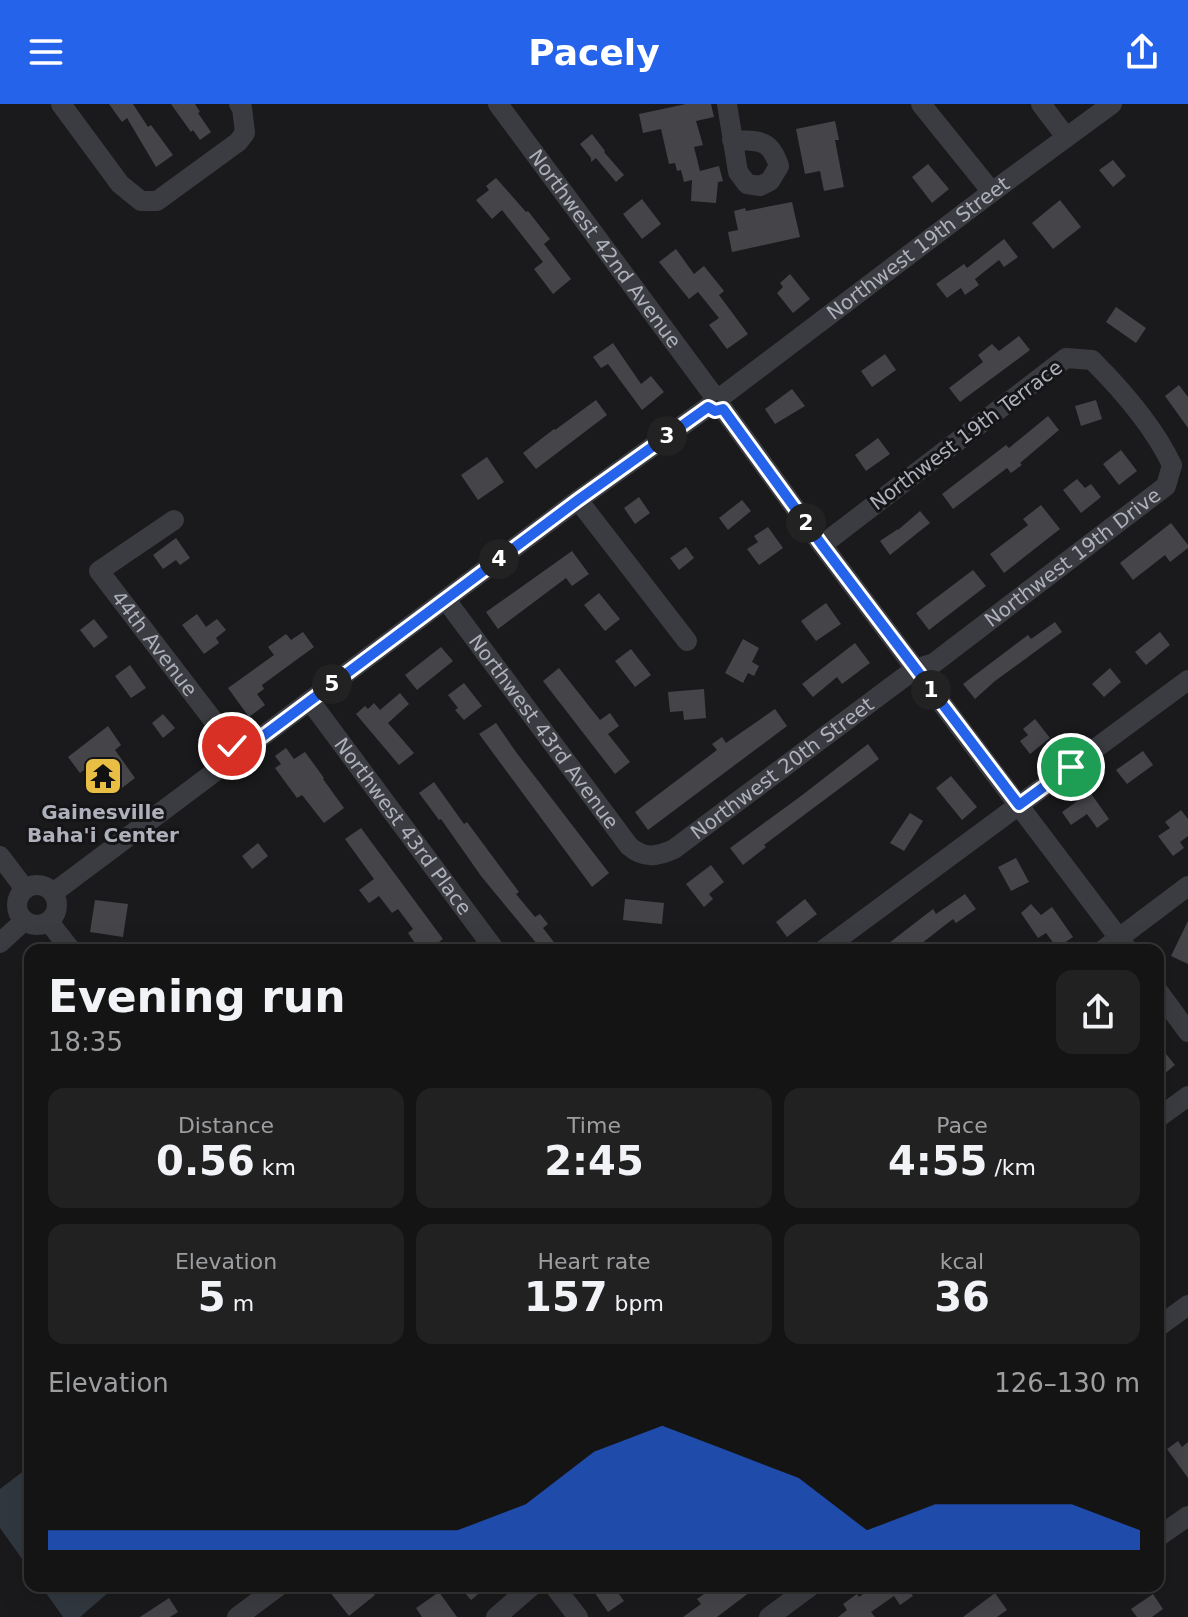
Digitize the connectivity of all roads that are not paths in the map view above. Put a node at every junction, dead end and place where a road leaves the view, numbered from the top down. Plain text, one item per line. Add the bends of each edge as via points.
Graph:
1 (61, 104) edge
2 (498, 104) edge
3 (727, 104) edge
4 (921, 104) edge
5 (1041, 104) edge
6 (1112, 104) edge
7 (242, 113) edge
8 (1066, 137) junction
9 (732, 140) dead end
10 (992, 192) junction
11 (717, 400) junction
12 (1142, 418) joint
13 (578, 500) junction
14 (174, 520) dead end
15 (822, 545) junction
16 (446, 600) junction
17 (687, 641) dead end
18 (915, 669) junction
19 (1188, 680) edge
20 (310, 701) junction
21 (239, 754) junction
22 (1019, 805) junction
23 (0, 856) edge
24 (646, 856) joint
25 (1188, 886) edge
26 (25, 889) junction
27 (53, 893) junction
28 (24, 921) junction
29 (49, 922) junction
30 (0, 943) edge
31 (66, 944) edge
32 (491, 944) edge
33 (831, 944) edge
34 (1115, 944) edge
35 (1118, 944) edge
36 (1164, 999) edge
37 (1188, 1032) edge
38 (1188, 1096) edge
39 (1164, 1114) edge
40 (1188, 1305) edge
41 (1164, 1323) edge
42 (1188, 1516) edge
43 (1164, 1533) edge
44 (271, 1592) edge
45 (525, 1592) edge
46 (559, 1592) edge
47 (803, 1592) edge
48 (237, 1617) edge
49 (496, 1617) edge
50 (578, 1617) edge
51 (769, 1617) edge

1 - 7 street via 120,184 141,201 157,201 238,142 245,133
2 - 11 street, Northwest 42nd Avenue
3 - 9 street
4 - 10 street
5 - 8 street
6 - 8 street, Northwest 19th Street
8 - 10 street, Northwest 19th Street
10 - 11 street, Northwest 19th Street
11 - 13 street, Northwest 19th Street
11 - 15 street, Northwest 42nd Avenue
12 - 15 street, Northwest 19th Terrace via 1092,360 1066,358
12 - 18 street, Northwest 19th Drive via 1172,465 1166,486 934,663
13 - 16 street, Northwest 19th Street
13 - 17 street
14 - 21 street, 44th Avenue via 99,571
15 - 18 street, Northwest 42nd Avenue
16 - 20 street, Northwest 19th Street
16 - 24 street, Northwest 43rd Avenue via 629,846
18 - 22 street, Northwest 42nd Avenue
18 - 24 street, Northwest 20th Street via 674,849
19 - 22 street
20 - 21 street, Northwest 19th Street
20 - 32 street, Northwest 43rd Place
21 - 27 street, Northwest 19th Street
22 - 33 street
22 - 34 street, Northwest 42nd Avenue
23 - 26 street
25 - 35 street
26 - 27 street via 40,885
26 - 28 street via 17,902
27 - 29 street via 57,909
28 - 29 street via 34,926
28 - 30 street
29 - 31 street
36 - 37 street
38 - 39 street
40 - 41 street
42 - 43 street
44 - 48 street
45 - 49 street
46 - 50 street
47 - 51 street

